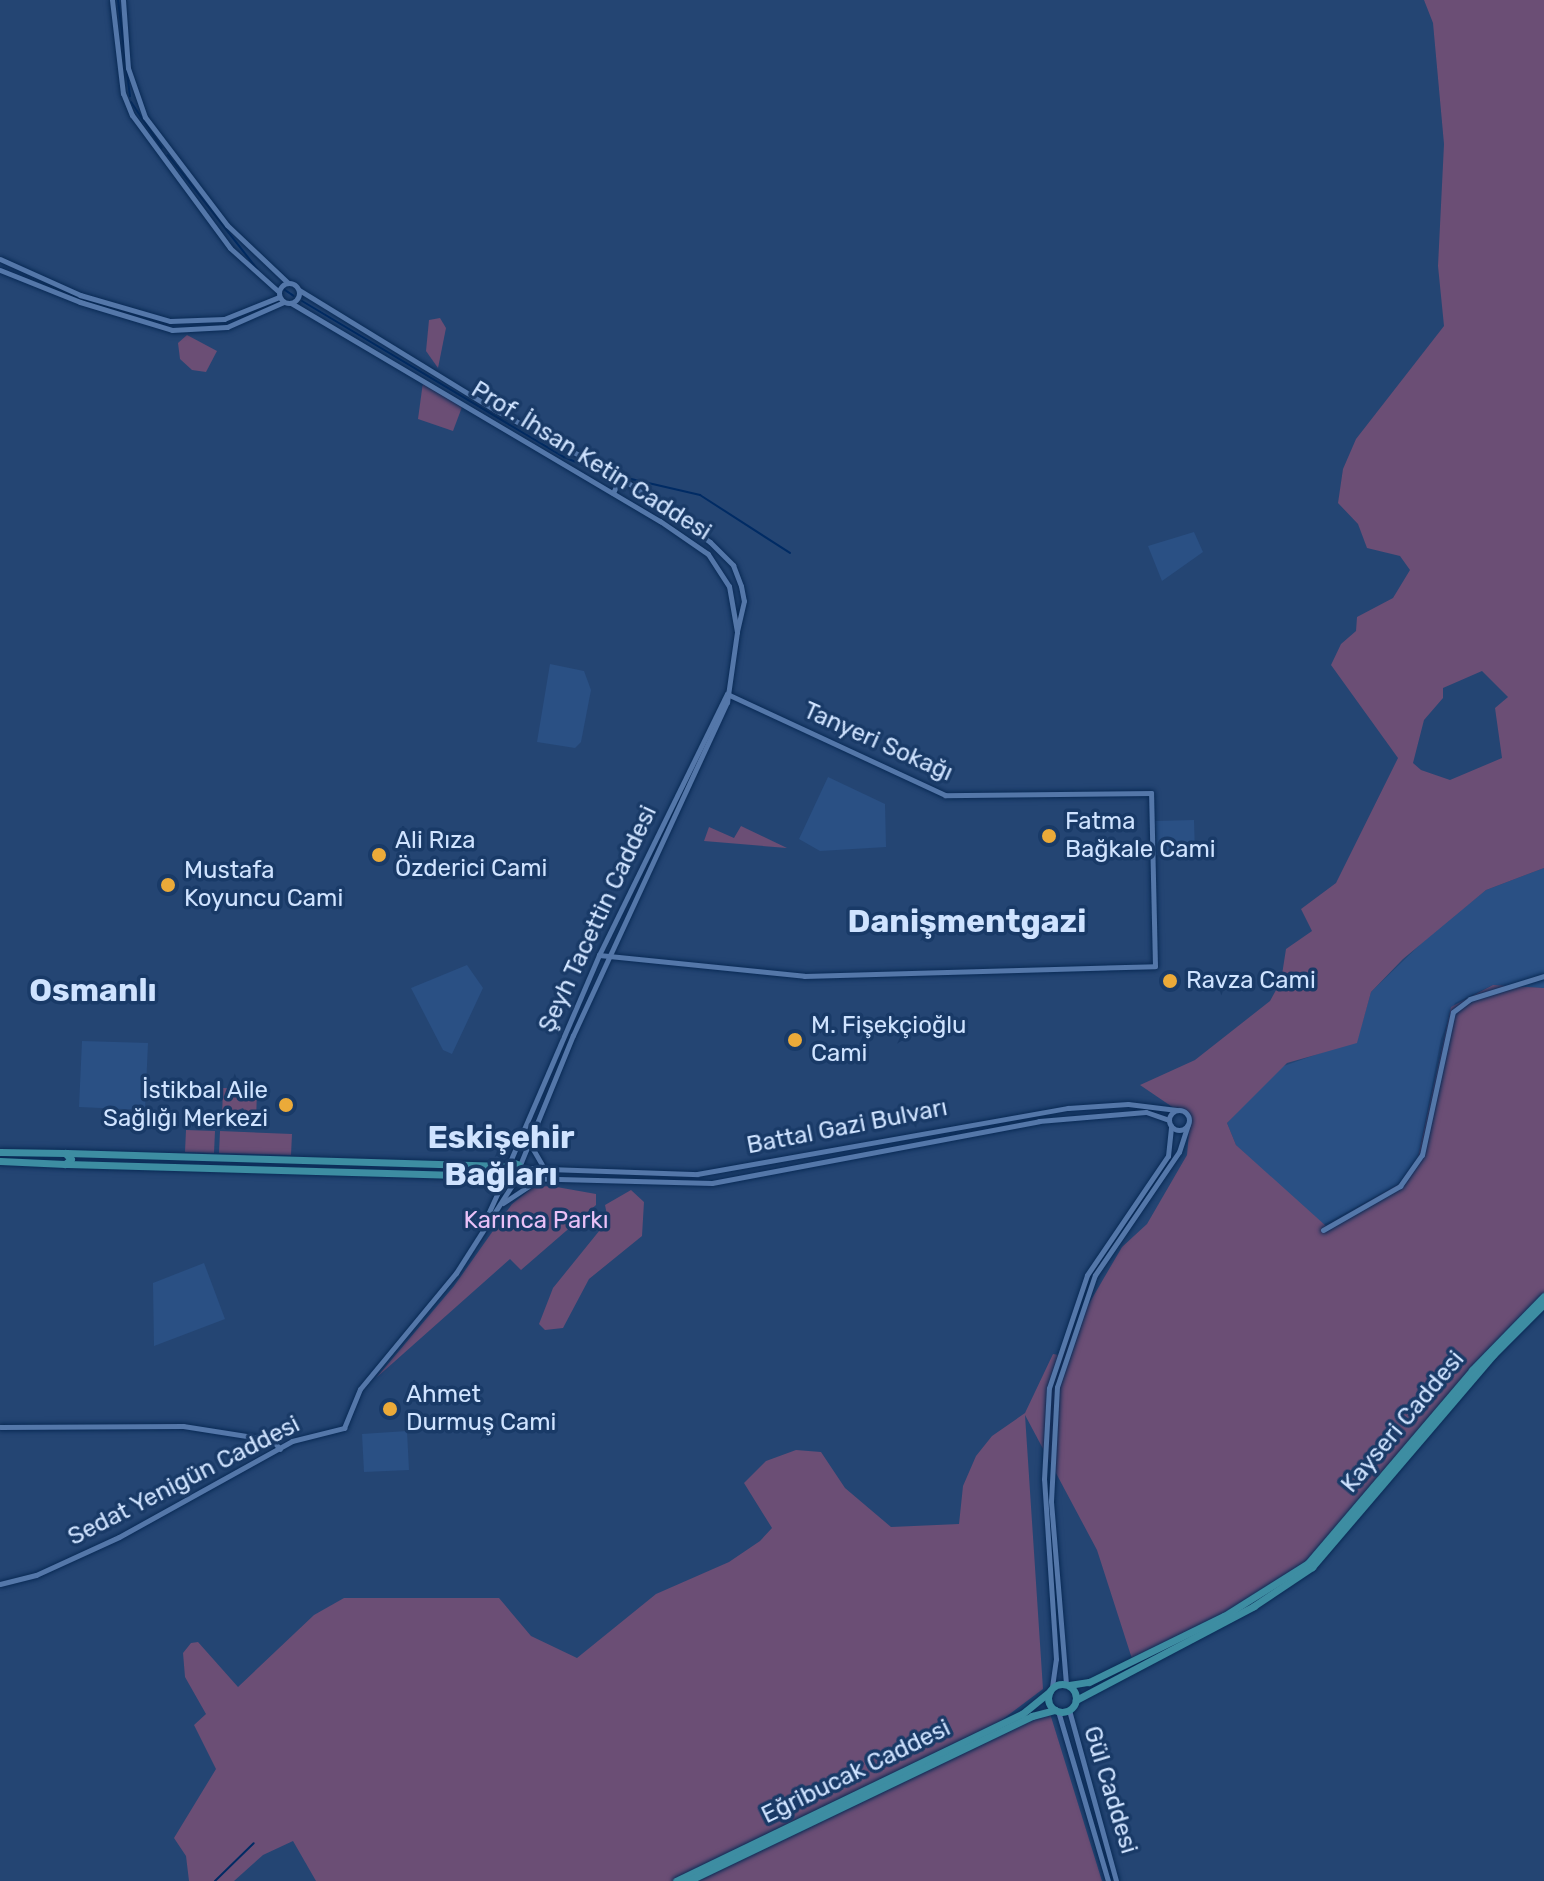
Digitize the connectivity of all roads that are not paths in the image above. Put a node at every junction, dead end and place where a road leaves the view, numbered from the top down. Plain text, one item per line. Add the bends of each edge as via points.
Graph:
1 (112, 0) edge
2 (123, 0) edge
3 (0, 259) edge
4 (0, 270) edge
5 (287, 282) junction
6 (299, 290) junction
7 (283, 298) junction
8 (620, 477) junction
9 (613, 493) junction
10 (733, 565) junction
11 (721, 570) junction
12 (737, 632) junction
13 (727, 694) junction
14 (599, 955) junction
15 (609, 956) junction
16 (1544, 976) edge
17 (1177, 1110) junction
18 (1170, 1123) junction
19 (1188, 1125) junction
20 (529, 1142) junction
21 (0, 1152) edge
22 (65, 1153) junction
23 (0, 1161) edge
24 (65, 1164) junction
25 (508, 1165) junction
26 (521, 1166) junction
27 (547, 1168) junction
28 (504, 1177) junction
29 (546, 1178) junction
30 (517, 1180) junction
31 (496, 1209) junction
32 (1323, 1230) dead end
33 (478, 1238) junction
34 (1544, 1296) edge
35 (1544, 1304) edge
36 (0, 1427) edge
37 (280, 1449) junction
38 (1297, 1576) junction
39 (0, 1584) edge
40 (1067, 1685) junction
41 (1050, 1690) junction
42 (1076, 1700) junction
43 (1069, 1710) junction
44 (1056, 1711) junction
45 (676, 1881) edge
46 (688, 1881) edge
47 (1108, 1881) edge
48 (1116, 1881) edge

1 - 7 street, Prof. İhsan Ketin Caddesi via 123,93 132,115 230,248
2 - 5 street via 128,68 145,117 227,225
3 - 7 street via 80,295 170,321 224,319
4 - 7 street via 172,330 227,327
5 - 6 street, Prof. İhsan Ketin Caddesi
5 - 7 street
6 - 7 street
6 - 8 street, Prof. İhsan Ketin Caddesi via 495,410
7 - 9 street, Prof. İhsan Ketin Caddesi
8 - 9 street
8 - 10 street, Prof. İhsan Ketin Caddesi via 710,542
9 - 11 street, Prof. İhsan Ketin Caddesi via 708,554
10 - 11 street
10 - 12 street via 744,601
11 - 12 street, Prof. İhsan Ketin Caddesi via 732,595
12 - 13 street, Şeyh Tacettin Caddesi
13 - 14 street, Şeyh Tacettin Caddesi
13 - 15 street, Şeyh Tacettin Caddesi
13 - 15 street, Tanyeri Sokağı via 938,794 1151,793 1155,966 804,976
14 - 15 street
14 - 25 street, Şeyh Tacettin Caddesi
15 - 20 street, Şeyh Tacettin Caddesi
16 - 32 street via 1470,999 1453,1012 1417,1163 1400,1186
17 - 18 street
17 - 19 street via 1188,1115
17 - 27 street, Battal Gazi Bulvarı via 1140,1104 1068,1108 697,1174
18 - 19 street, Battal Gazi Bulvarı via 1180,1130
18 - 29 street, Battal Gazi Bulvarı via 1146,1112 1039,1121 712,1183
18 - 41 street via 1168,1156 1087,1275 1049,1388 1044,1479 1056,1659
19 - 40 street via 1179,1152 1095,1275 1057,1387 1051,1501
20 - 26 street, Şeyh Tacettin Caddesi
20 - 27 street via 533,1157
21 - 22 main road
22 - 24 main road
22 - 25 main road
23 - 24 main road
24 - 28 main road
25 - 26 main road
25 - 28 main road
26 - 27 street, Battal Gazi Bulvarı
26 - 30 main road
28 - 30 main road
28 - 33 street
29 - 30 street, Battal Gazi Bulvarı
29 - 31 street via 522,1188
30 - 31 street
31 - 33 street
33 - 37 street, Sedat Yenigün Caddesi via 418,1324 360,1389 344,1428 304,1436
34 - 38 main road, Kayseri Caddesi
35 - 38 main road, Kayseri Caddesi
36 - 37 street via 183,1426 272,1440
37 - 39 street, Sedat Yenigün Caddesi via 119,1537 36,1575
38 - 40 main road, Eğribucak Caddesi via 1114,1670
38 - 42 main road
40 - 41 main road, Eğribucak Caddesi
40 - 42 main road
41 - 44 main road
41 - 45 main road, Eğribucak Caddesi via 1022,1714
42 - 43 main road
43 - 44 main road, Eğribucak Caddesi
43 - 48 street, Gül Caddesi
44 - 46 main road, Eğribucak Caddesi via 1032,1716
44 - 47 street, Gül Caddesi

